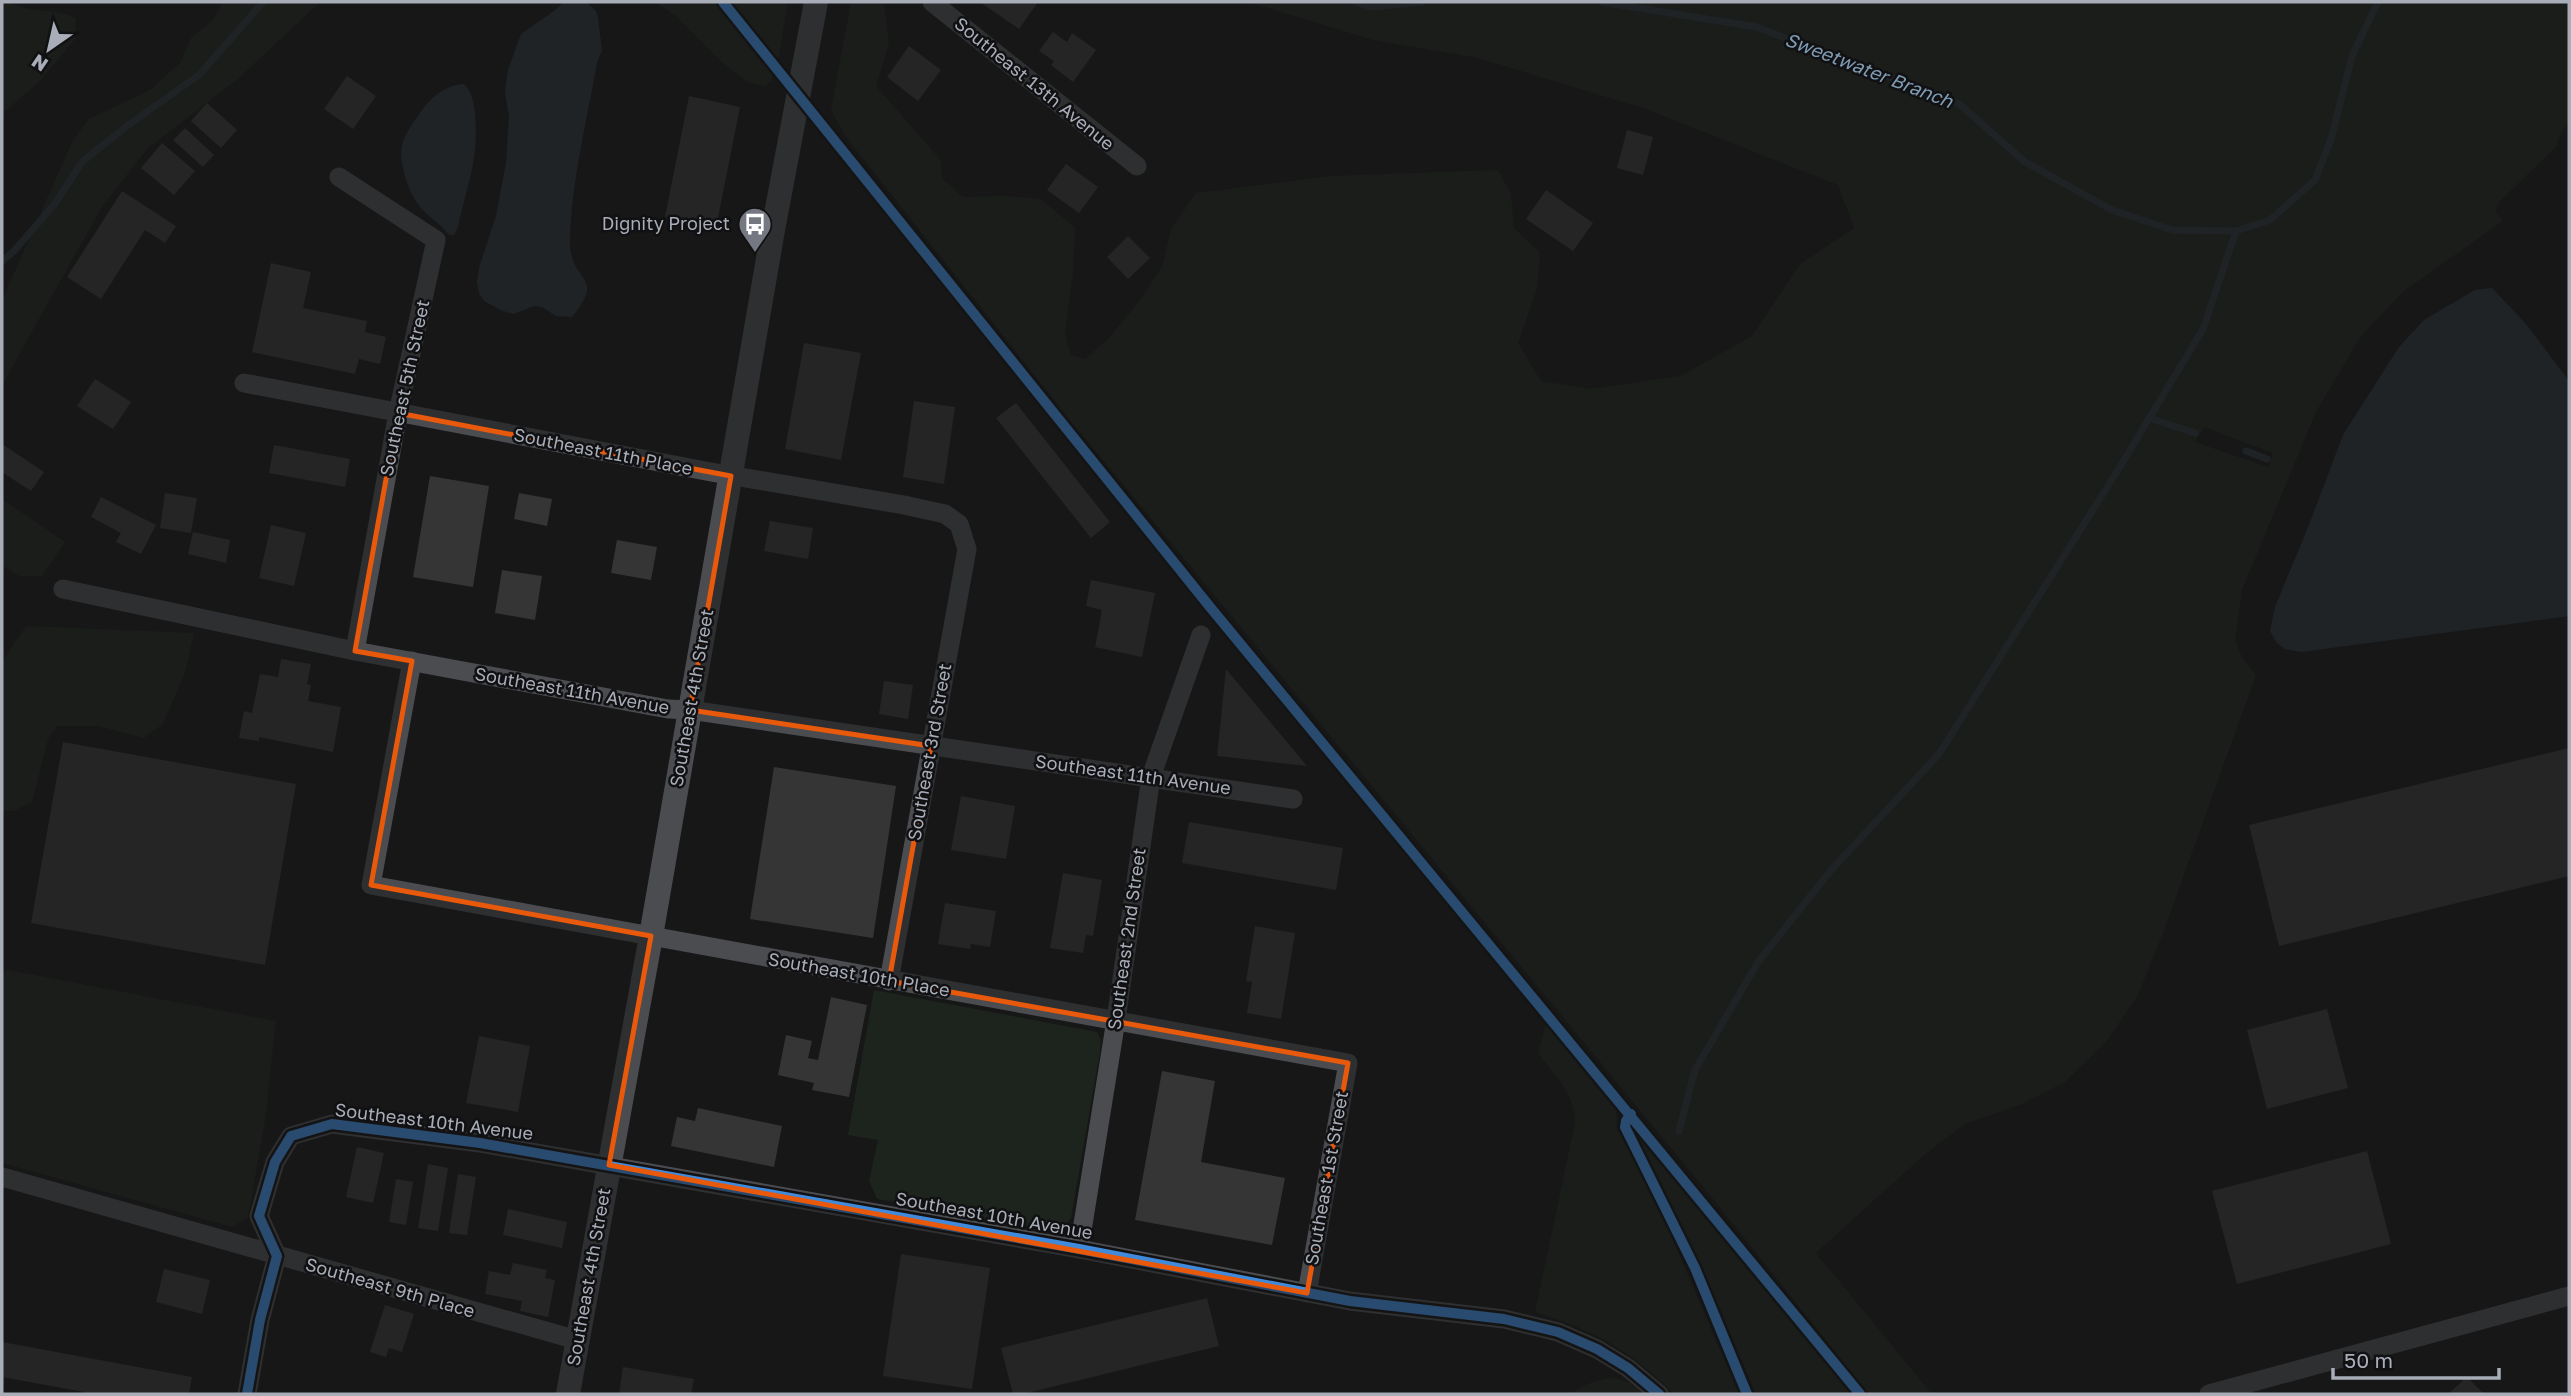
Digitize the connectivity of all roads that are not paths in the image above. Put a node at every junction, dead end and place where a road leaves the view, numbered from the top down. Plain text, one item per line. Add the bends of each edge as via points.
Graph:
1 (816, 2) edge
2 (932, 2) edge
3 (1137, 166) dead end
4 (339, 177) dead end
5 (244, 383) dead end
6 (398, 413) junction
7 (731, 476) junction
8 (959, 524) joint
9 (63, 589) dead end
10 (1201, 635) dead end
11 (355, 651) junction
12 (412, 662) junction
13 (690, 710) junction
14 (931, 746) junction
15 (1151, 778) junction
16 (1293, 799) dead end
17 (651, 936) junction
18 (889, 981) junction
19 (1116, 1020) junction
20 (1348, 1063) joint
21 (609, 1166) junction
22 (2, 1177) edge
23 (1079, 1249) junction
24 (277, 1256) junction
25 (1307, 1293) junction
26 (2569, 1296) edge
27 (577, 1340) junction
28 (247, 1394) edge
29 (568, 1394) edge
30 (1659, 1394) edge
31 (2209, 1394) edge

1 - 7 street, Southeast 4th Street
2 - 3 street, Southeast 13th Avenue
4 - 6 street, Southeast 5th Street via 436,240
5 - 6 street, Southeast 11th Place
6 - 7 street, Southeast 11th Place
6 - 11 street, Southeast 5th Street
7 - 8 street, Southeast 11th Place via 904,505 946,514
7 - 13 street, Southeast 4th Street
8 - 14 street, Southeast 3rd Street via 967,549
9 - 11 street, Southeast 11th Avenue
10 - 15 street, Southeast 2nd Street
11 - 12 street, Southeast 11th Avenue
12 - 13 street, Southeast 11th Avenue
12 - 17 street, Southeast 10th Place via 371,885
13 - 14 street, Southeast 11th Avenue
13 - 17 street, Southeast 4th Street
14 - 15 street, Southeast 11th Avenue
14 - 18 street, Southeast 3rd Street
15 - 16 street, Southeast 11th Avenue
15 - 19 street, Southeast 2nd Street
17 - 18 street, Southeast 10th Place
17 - 21 street, Southeast 4th Street
18 - 19 street, Southeast 10th Place
19 - 20 street, Southeast 10th Place
19 - 23 street, Southeast 2nd Street
20 - 25 street, Southeast 1st Street
21 - 23 street, Southeast 10th Avenue
21 - 24 street, Southeast 10th Avenue via 332,1124 291,1136 275,1162 259,1216
21 - 27 street, Southeast 4th Street
22 - 24 street, Southeast 9th Place
23 - 25 street, Southeast 10th Avenue
24 - 27 street, Southeast 9th Place
24 - 28 street
25 - 30 street, Southeast 10th Avenue via 1533,1324 1597,1349
26 - 31 street
27 - 29 street, Southeast 4th Street

